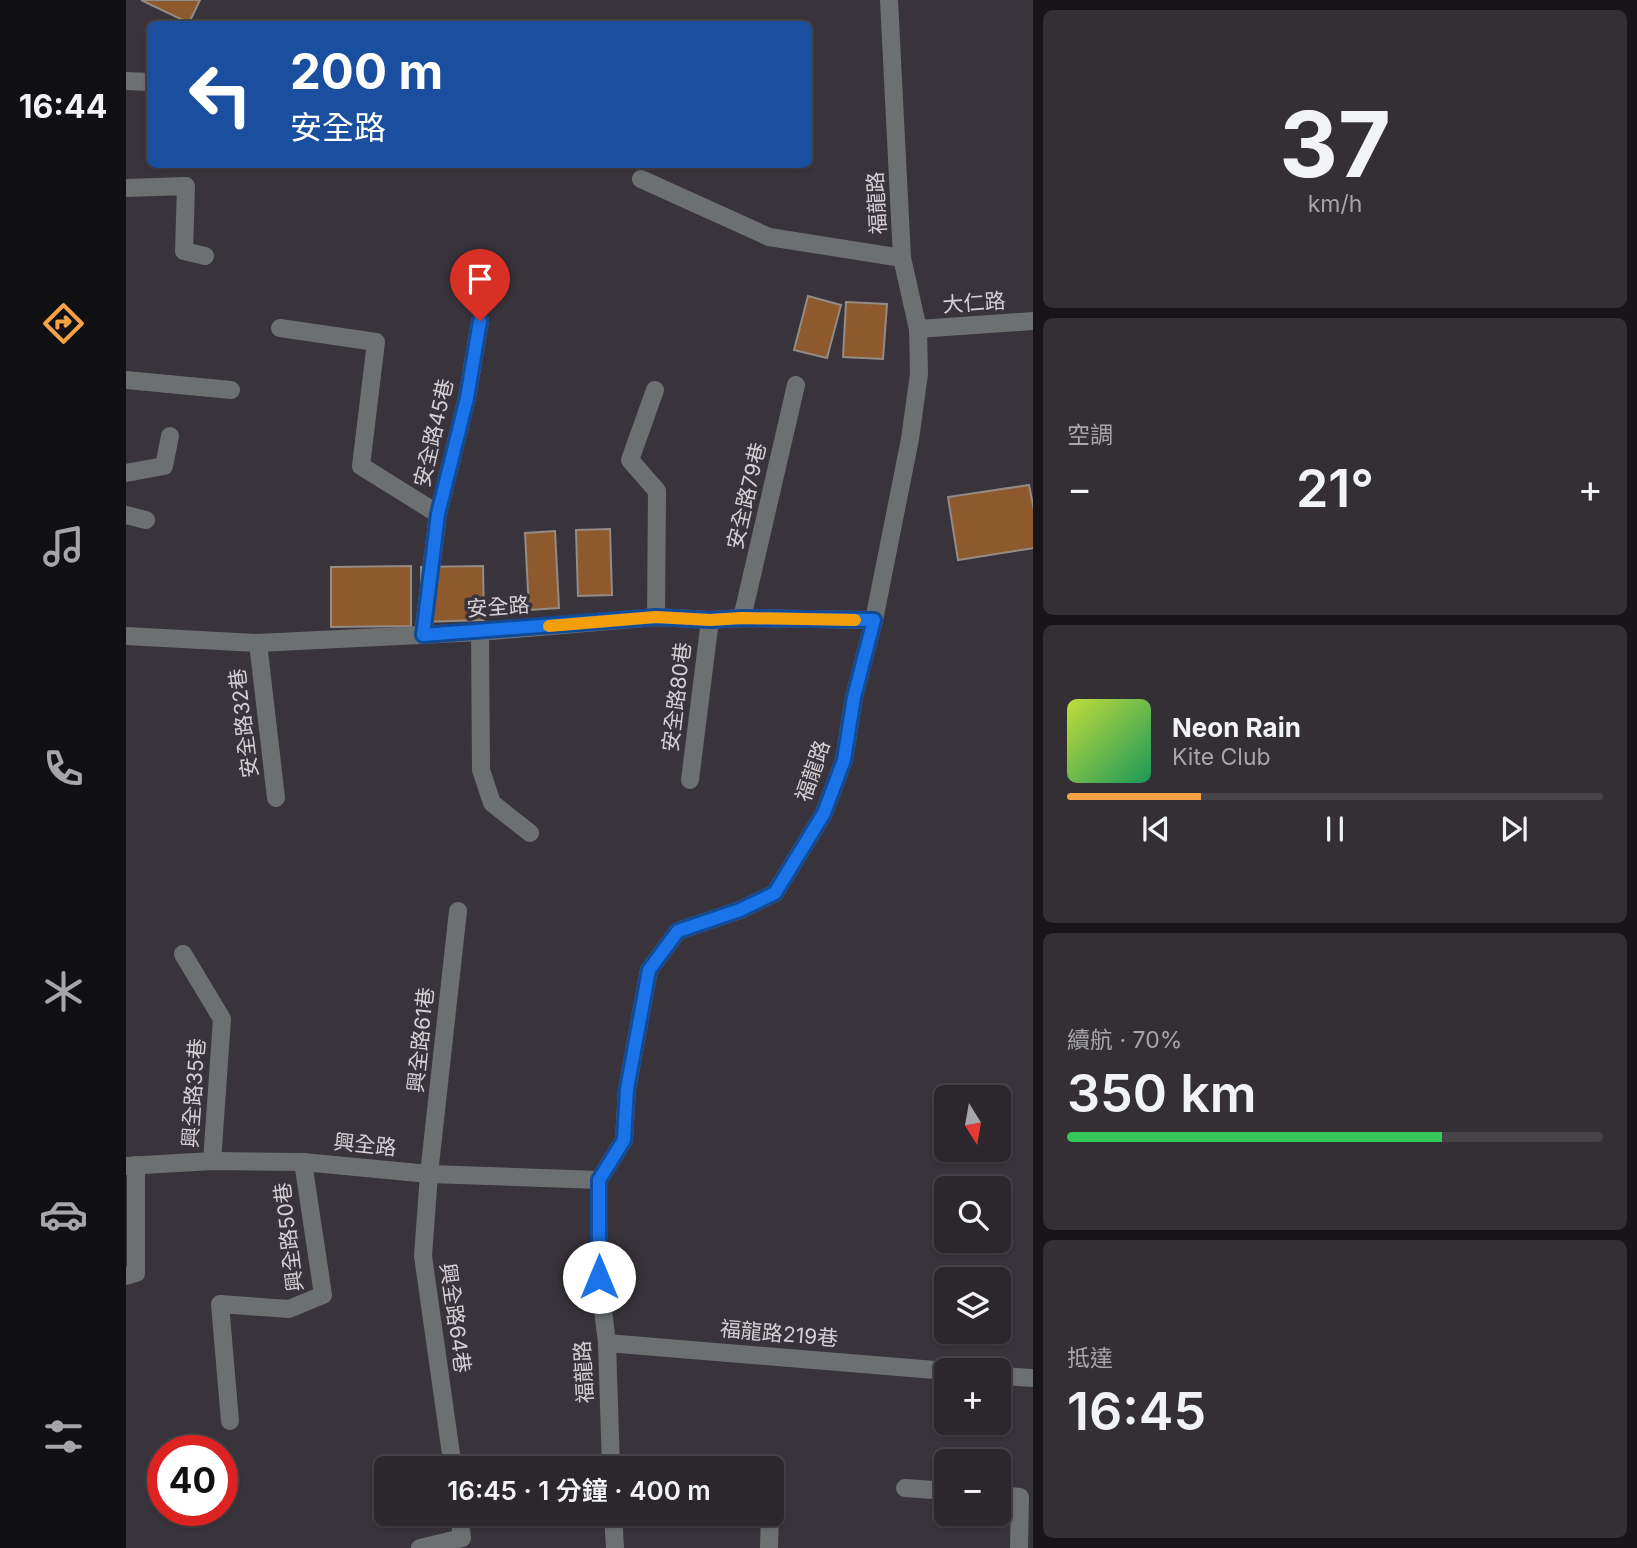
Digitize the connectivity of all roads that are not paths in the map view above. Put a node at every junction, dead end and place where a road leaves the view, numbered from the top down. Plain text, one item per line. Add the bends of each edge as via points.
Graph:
1 (889, 0) edge
2 (126, 81) edge
3 (147, 82) edge
4 (641, 179) dead end
5 (126, 188) edge
6 (205, 256) dead end
7 (902, 258) junction
8 (480, 321) dead end
9 (1033, 321) edge
10 (280, 327) dead end
11 (918, 329) junction
12 (126, 380) edge
13 (796, 385) dead end
14 (231, 390) dead end
15 (655, 390) dead end
16 (170, 436) dead end
17 (126, 472) edge
18 (438, 514) junction
19 (126, 515) edge
20 (146, 520) dead end
21 (656, 617) junction
22 (742, 618) junction
23 (710, 620) junction
24 (874, 620) junction
25 (480, 632) junction
26 (423, 635) junction
27 (126, 636) edge
28 (258, 643) junction
29 (690, 780) dead end
30 (276, 798) dead end
31 (530, 833) dead end
32 (458, 911) dead end
33 (183, 954) dead end
34 (212, 1161) junction
35 (303, 1162) junction
36 (131, 1165) edge
37 (429, 1174) junction
38 (599, 1180) junction
39 (126, 1276) edge
40 (607, 1343) junction
41 (934, 1370) edge
42 (1011, 1377) edge
43 (1033, 1378) edge
44 (230, 1421) dead end
45 (451, 1456) edge
46 (611, 1456) edge
47 (905, 1488) dead end
48 (934, 1490) edge
49 (1011, 1496) edge
50 (460, 1526) edge
51 (614, 1526) edge
52 (770, 1526) edge
53 (420, 1548) edge
54 (615, 1548) edge
55 (769, 1548) edge
56 (1019, 1548) edge

1 - 7 street, 福龍路
2 - 3 street
4 - 7 street via 769,237
5 - 6 street via 186,186 184,251
7 - 11 street, 福龍路
8 - 18 street, 安全路45巷 via 467,398
9 - 11 street, 大仁路
10 - 18 street, 安全路45巷 via 376,342 361,466
11 - 24 street, 福龍路 via 919,374 911,439
12 - 14 street
13 - 22 street, 安全路79巷
15 - 21 street via 630,460 657,491
16 - 17 street via 164,466
18 - 26 street, 安全路45巷
19 - 20 street
21 - 23 street, 安全路
21 - 25 street, 安全路
22 - 23 street, 安全路
22 - 24 street, 安全路
23 - 29 street, 安全路80巷
24 - 38 street, 福龍路 via 844,760 824,813 775,893 678,931 649,970 627,1089 624,1140
25 - 26 street, 安全路
25 - 31 street via 481,770 492,803
26 - 28 street, 安全路
27 - 28 street, 安全路
28 - 30 street, 安全路32巷
32 - 37 street, 興全路61巷
33 - 34 street, 興全路35巷 via 222,1018
34 - 35 street, 興全路
34 - 36 street, 興全路
35 - 37 street, 興全路
35 - 44 street, 興全路50巷 via 323,1296 289,1309 220,1304
36 - 39 street via 136,1273
37 - 38 street, 興全路
37 - 45 street, 興全路64巷 via 423,1256
38 - 40 street, 福龍路 via 599,1277
40 - 41 street, 福龍路219巷
40 - 46 street, 福龍路
42 - 43 street
47 - 48 street
49 - 56 street via 1020,1496
50 - 53 street via 462,1538
51 - 54 street
52 - 55 street

